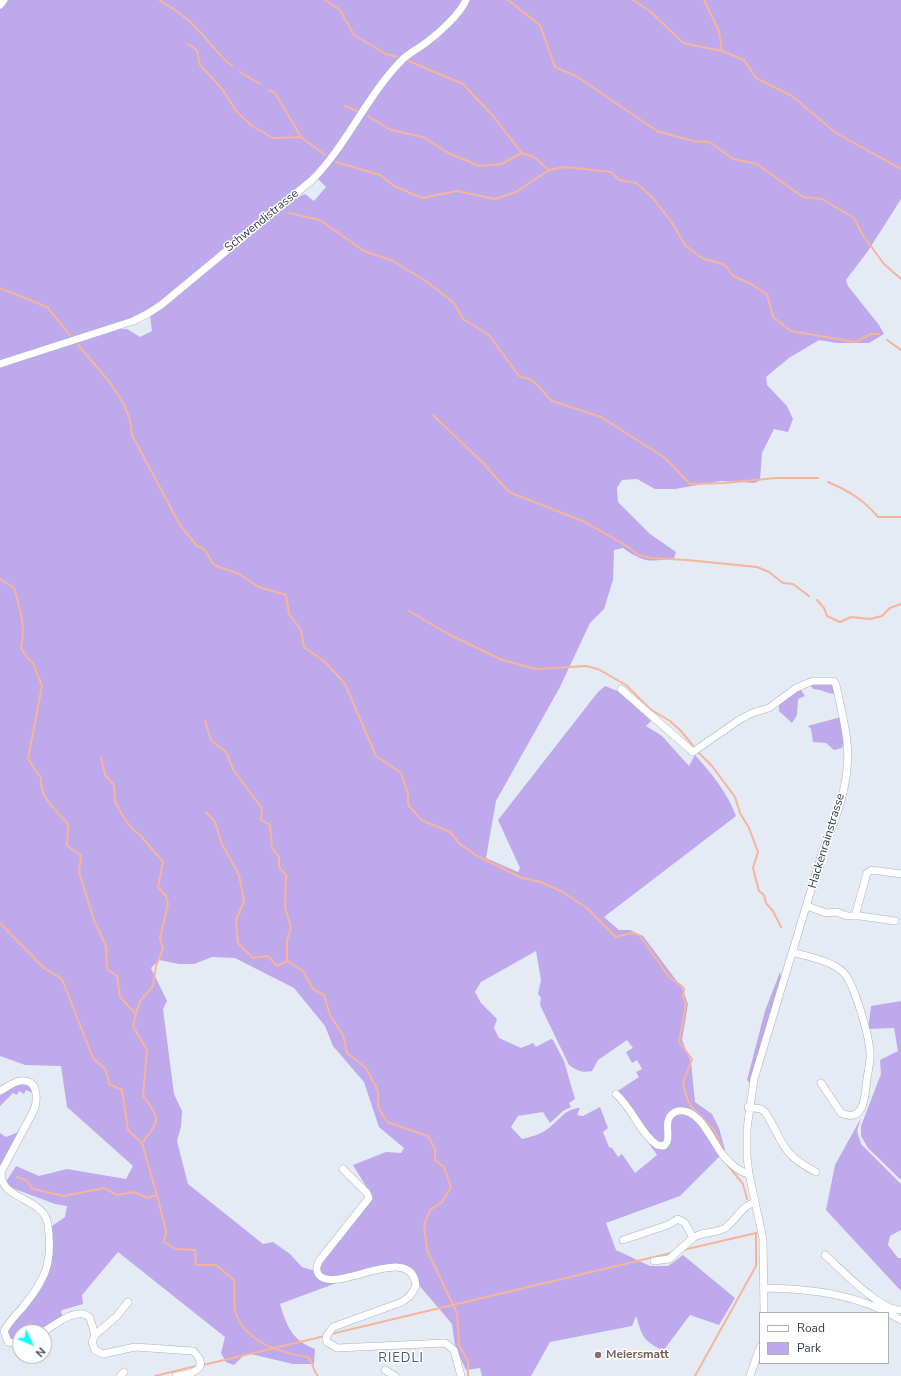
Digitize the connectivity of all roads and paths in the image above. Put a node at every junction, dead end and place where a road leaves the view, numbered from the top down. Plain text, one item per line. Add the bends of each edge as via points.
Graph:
1 (4, 0) edge
2 (466, 0) edge
3 (0, 5) edge
4 (0, 364) edge
5 (621, 689) dead end
6 (901, 874) edge
7 (807, 906) junction
8 (855, 916) junction
9 (895, 921) dead end
10 (792, 952) junction
11 (821, 1083) dead end
12 (0, 1092) edge
13 (616, 1094) dead end
14 (748, 1107) junction
15 (343, 1169) dead end
16 (816, 1172) dead end
17 (749, 1174) junction
18 (755, 1202) junction
19 (693, 1238) junction
20 (623, 1240) dead end
21 (825, 1255) dead end
22 (654, 1261) dead end
23 (764, 1288) junction
24 (128, 1302) dead end
25 (901, 1310) edge
26 (764, 1312) edge
27 (887, 1312) edge
28 (889, 1313) edge
29 (901, 1320) edge
30 (52, 1327) edge
31 (95, 1335) junction
32 (12, 1343) edge
33 (759, 1350) edge
34 (385, 1370) dead end
35 (176, 1376) edge
36 (395, 1376) edge
37 (461, 1376) edge
38 (750, 1376) edge

1 - 3 street
2 - 4 street, Schwendistrasse via 461,10 428,42 405,57 389,74 326,166 161,305 133,321
5 - 7 street, Hackenrainstrasse via 693,752 739,720 769,708 796,688 813,681 834,681 847,743 847,760 834,826 824,847
6 - 8 street via 872,870 866,873
7 - 8 street via 826,913 837,912
7 - 10 street, Hackenrainstrasse
8 - 9 street
10 - 11 street via 825,962 844,972 854,990 870,1051 863,1103 857,1114 851,1116 840,1113
10 - 14 street, Hackenrainstrasse
12 - 32 street via 16,1082 23,1081 32,1084 36,1091 34,1110 1,1172 0,1179 8,1190 40,1211 48,1224 48,1263 44,1277 4,1331 8,1342
13 - 17 street via 630,1108 649,1138 657,1145 664,1146 668,1142 668,1125 672,1115 676,1111 688,1112 703,1124 730,1162 743,1173
14 - 16 street via 765,1112 787,1153
14 - 17 street, Hackenrainstrasse
15 - 37 street via 369,1198 319,1261 318,1274 324,1279 332,1280 364,1272 401,1268 413,1275 416,1286 410,1296 402,1302 333,1327 326,1337 327,1342 336,1348 445,1343 454,1350
17 - 18 street, Hackenrainstrasse
18 - 19 street via 745,1206 725,1228
18 - 23 street, Hackenrainstrasse via 763,1239
19 - 20 street via 686,1223 678,1219 668,1225
19 - 22 street via 669,1259
21 - 25 street via 874,1298
23 - 26 street, Hackenrainstrasse
23 - 27 street via 837,1294
24 - 31 street via 117,1316
28 - 29 street
30 - 31 street via 81,1313 90,1318
31 - 35 street via 92,1345 94,1350 103,1354 135,1347 193,1351 199,1359 198,1369 190,1374
33 - 38 street
34 - 36 street

